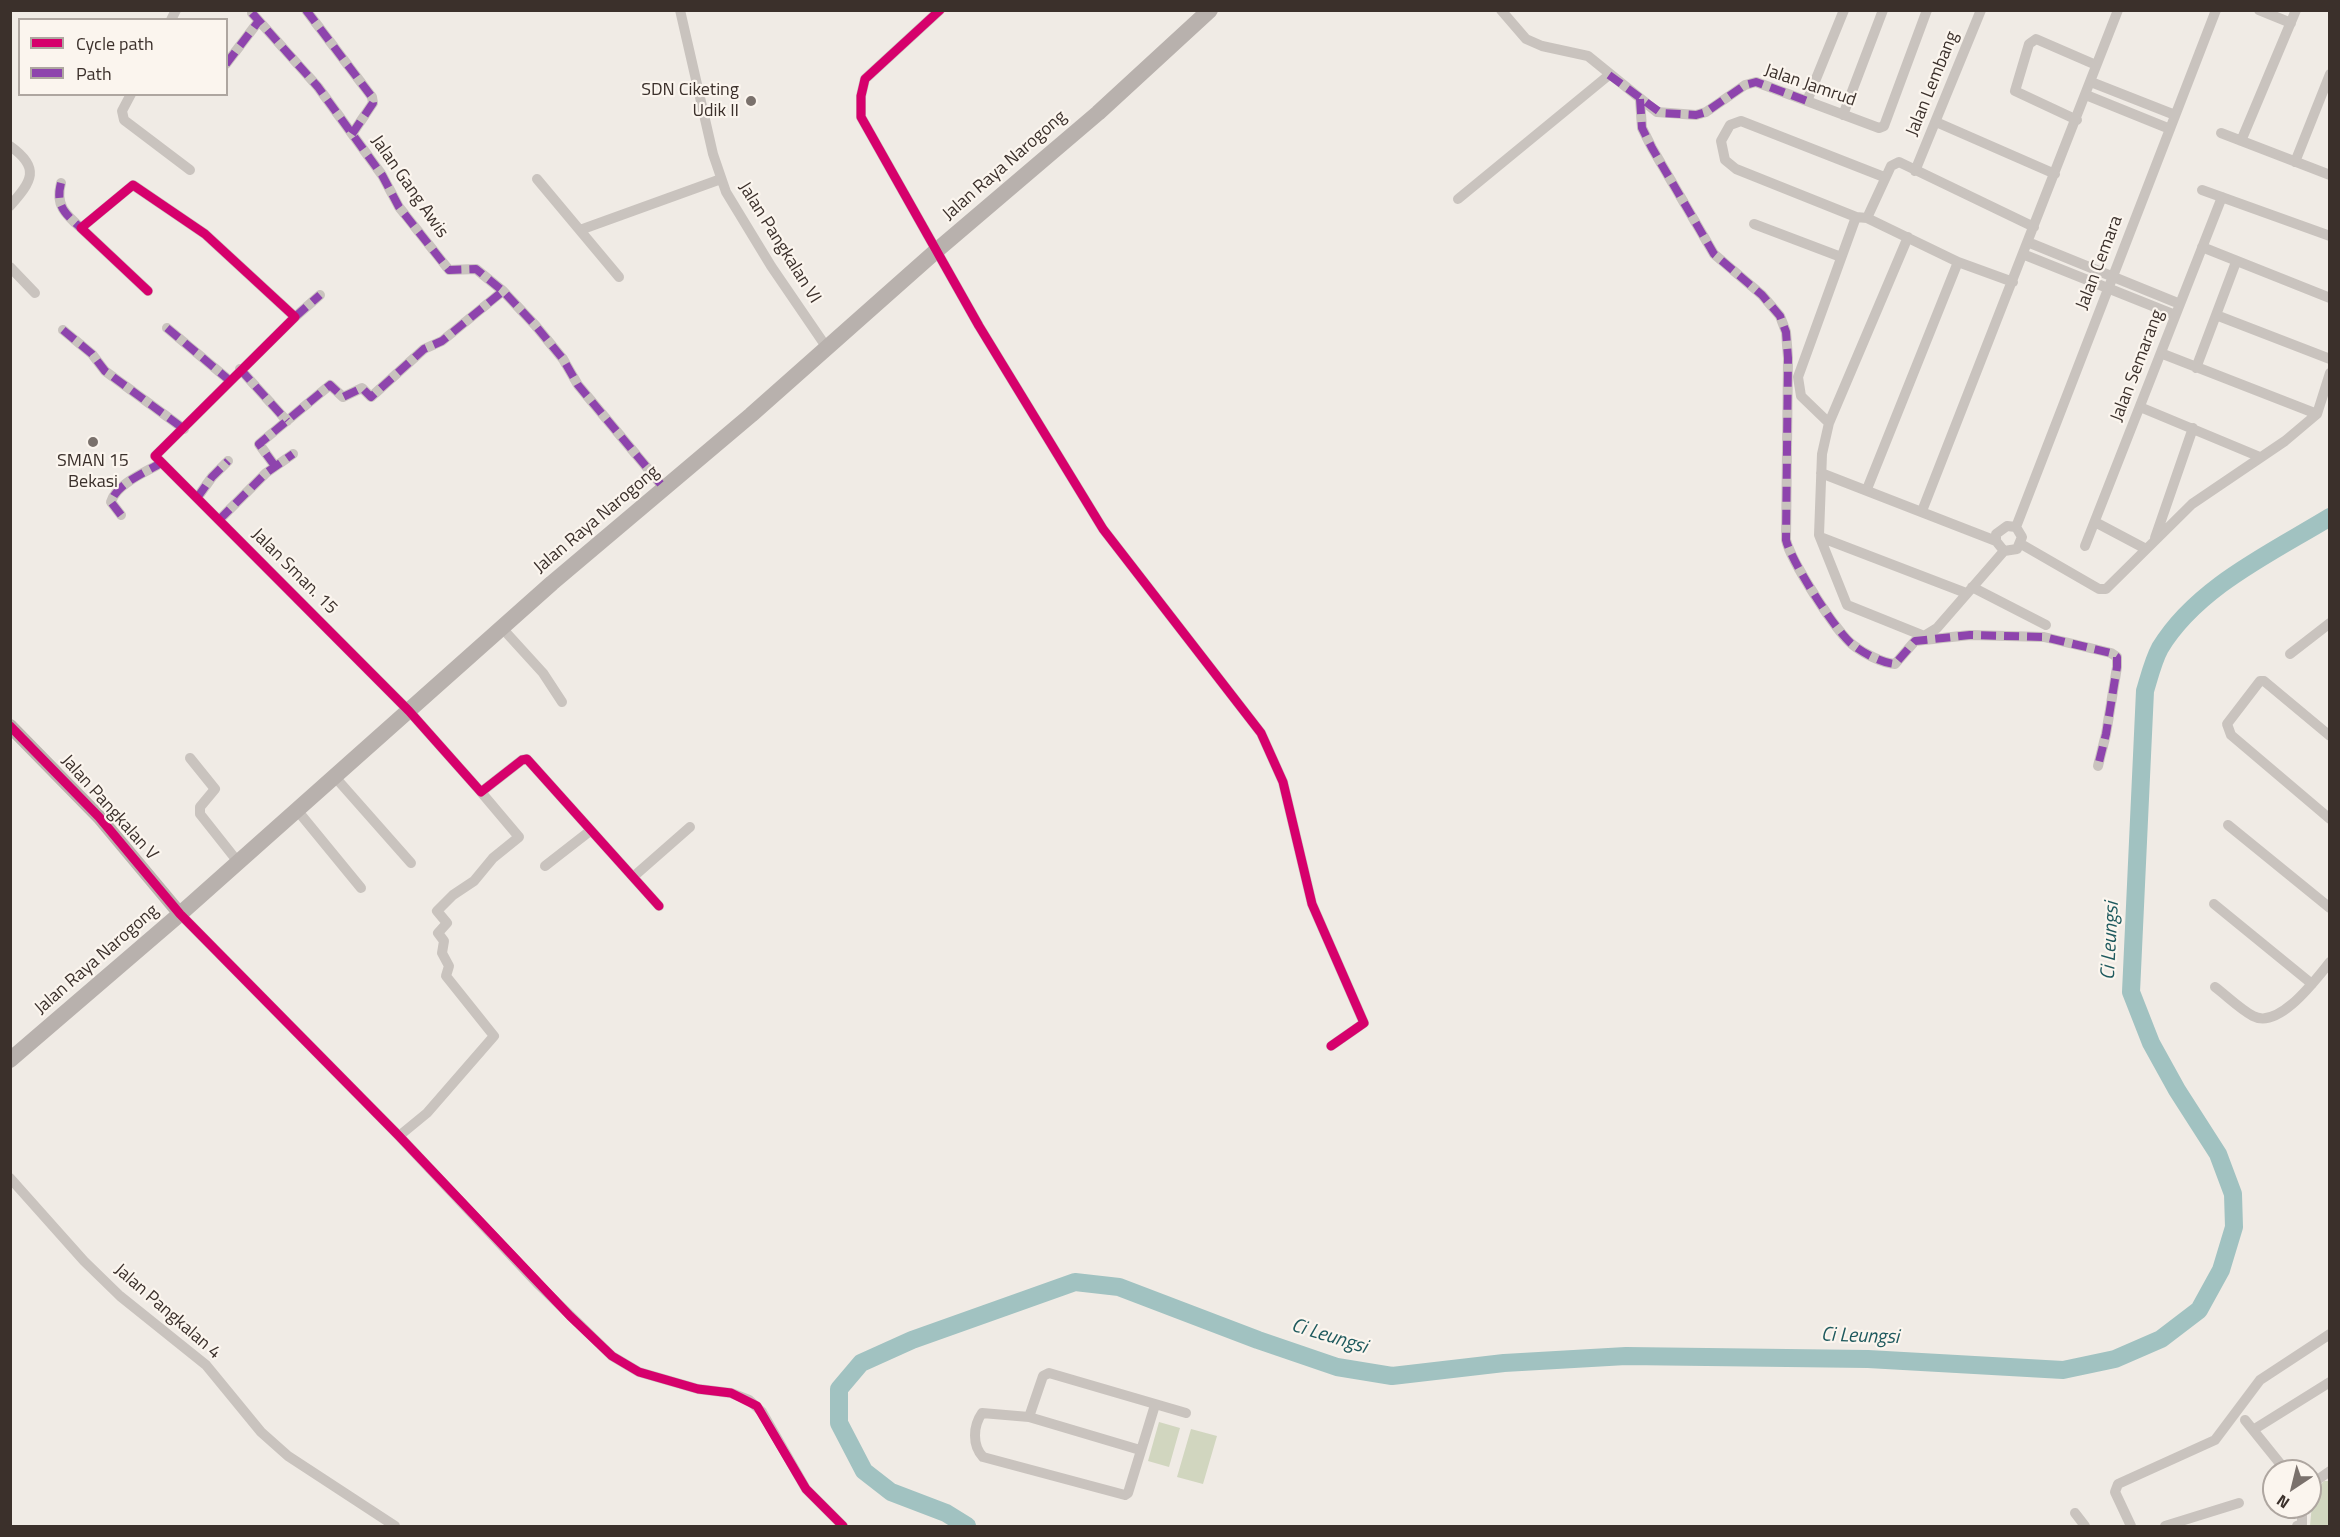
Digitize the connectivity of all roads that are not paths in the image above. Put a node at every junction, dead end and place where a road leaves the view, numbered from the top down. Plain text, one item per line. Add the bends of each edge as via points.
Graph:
1 (306, 10) edge
2 (680, 10) edge
3 (940, 10) edge
4 (1210, 10) edge
5 (1501, 10) edge
6 (1844, 10) edge
7 (1883, 10) edge
8 (1927, 10) edge
9 (1981, 10) edge
10 (2216, 10) edge
11 (2259, 10) edge
12 (2118, 11) edge
13 (253, 14) edge
14 (2292, 14) edge
15 (228, 60) edge
16 (2096, 65) junction
17 (2330, 74) edge
18 (1609, 75) junction
19 (2091, 81) junction
20 (2086, 95) junction
21 (129, 96) edge
22 (1640, 99) junction
23 (1807, 101) junction
24 (1843, 115) junction
25 (2175, 115) junction
26 (2077, 120) junction
27 (1936, 122) junction
28 (2170, 129) junction
29 (2221, 133) dead end
30 (352, 134) junction
31 (2241, 141) junction
32 (10, 146) edge
33 (2295, 162) junction
34 (189, 170) dead end
35 (1915, 171) junction
36 (2055, 174) junction
37 (2330, 175) edge
38 (1884, 177) junction
39 (537, 178) dead end
40 (721, 179) junction
41 (61, 183) dead end
42 (2202, 190) dead end
43 (2222, 197) junction
44 (1458, 199) dead end
45 (10, 206) edge
46 (1862, 218) junction
47 (1754, 224) dead end
48 (2034, 227) junction
49 (81, 228) junction
50 (580, 230) junction
51 (1908, 237) junction
52 (2330, 237) edge
53 (2030, 243) junction
54 (2202, 247) junction
55 (936, 251) junction
56 (2025, 255) junction
57 (1841, 257) junction
58 (1958, 262) junction
59 (2236, 262) junction
60 (10, 267) edge
61 (619, 277) dead end
62 (2112, 277) junction
63 (2013, 282) junction
64 (2108, 288) junction
65 (148, 291) dead end
66 (503, 291) junction
67 (35, 293) dead end
68 (320, 295) dead end
69 (2330, 298) edge
70 (2180, 304) junction
71 (2175, 315) junction
72 (2216, 315) junction
73 (295, 317) junction
74 (167, 328) dead end
75 (63, 330) dead end
76 (827, 348) junction
77 (2163, 354) junction
78 (2330, 359) edge
79 (2196, 368) junction
80 (240, 369) junction
81 (2330, 373) edge
82 (229, 380) junction
83 (2140, 407) junction
84 (2318, 414) junction
85 (286, 421) junction
86 (1829, 423) junction
87 (2193, 428) junction
88 (184, 429) junction
89 (293, 454) dead end
90 (2260, 457) junction
91 (158, 460) junction
92 (228, 461) dead end
93 (275, 466) junction
94 (1821, 473) junction
95 (664, 488) junction
96 (1867, 489) junction
97 (197, 498) junction
98 (1922, 511) junction
99 (121, 515) dead end
100 (219, 520) junction
101 (2095, 522) junction
102 (2016, 527) junction
103 (1820, 537) junction
104 (1995, 541) junction
105 (2021, 543) junction
106 (2150, 545) junction
107 (2085, 546) dead end
108 (2004, 551) junction
109 (1969, 590) junction
110 (2330, 623) edge
111 (2046, 625) dead end
112 (502, 628) junction
113 (2290, 654) dead end
114 (562, 702) dead end
115 (409, 711) junction
116 (10, 726) edge
117 (2330, 736) edge
118 (190, 758) dead end
119 (2098, 766) dead end
120 (335, 777) junction
121 (480, 792) junction
122 (297, 810) junction
123 (2330, 819) edge
124 (2228, 825) dead end
125 (690, 827) dead end
126 (590, 831) junction
127 (238, 862) junction
128 (411, 863) dead end
129 (545, 866) dead end
130 (633, 877) junction
131 (361, 888) dead end
132 (2214, 904) dead end
133 (659, 906) dead end
134 (2330, 908) edge
135 (180, 914) junction
136 (2328, 966) edge
137 (2312, 984) junction
138 (2215, 987) dead end
139 (1331, 1046) dead end
140 (10, 1060) edge
141 (399, 1136) junction
142 (10, 1178) edge
143 (2330, 1334) edge
144 (2330, 1382) edge
145 (1155, 1406) junction
146 (1185, 1413) dead end
147 (1029, 1417) junction
148 (2245, 1420) dead end
149 (2253, 1431) junction
150 (1140, 1450) junction
151 (2276, 1459) edge
152 (2239, 1503) dead end
153 (2075, 1513) dead end
154 (395, 1527) edge
155 (843, 1527) edge
156 (2085, 1527) edge
157 (2131, 1527) edge
158 (2164, 1527) edge

1 - 30 street, Jalan Gang Awis via 372,97 373,103
2 - 40 street, Jalan Pangkalan VI
3 - 55 street via 865,79 861,96 861,117
4 - 55 main road, Jalan Raya Narogong via 1098,113
5 - 18 street, Jalan Jamrud via 1526,39 1588,56
6 - 23 street
7 - 24 street
8 - 24 street, Jalan Jamrud via 1883,127
9 - 27 street, Jalan Lembang
10 - 25 street, Jalan Cemara
11 - 14 street
12 - 16 street
13 - 15 street
13 - 30 street via 318,87
14 - 31 street
16 - 19 street
16 - 26 street via 2036,39 2029,44 2015,91
17 - 33 street
18 - 22 street, Jalan Jamrud
18 - 44 street
19 - 20 street
19 - 25 street
20 - 26 street
20 - 28 street
21 - 34 street via 122,111 124,120
22 - 23 street, Jalan Jamrud via 1657,112 1696,115 1756,82
22 - 119 street via 1642,128 1710,248 1773,308 1786,332 1786,540 1795,562 1845,638 1861,651 1895,664 1916,641 1970,634 2044,637 2115,654 2106,735
23 - 24 street, Jalan Jamrud
25 - 28 street, Jalan Cemara
26 - 36 street
27 - 35 street, Jalan Lembang
27 - 36 street
28 - 62 street, Jalan Cemara
29 - 31 street
30 - 66 street, Jalan Gang Awis via 382,175 399,207 449,270 476,270
31 - 33 street
32 - 45 street via 23,155 30,172 28,185
33 - 37 street
35 - 38 street via 1894,162
35 - 48 street
36 - 48 street
38 - 46 street
38 - 46 street via 1742,121 1730,125 1720,141 1725,160 1736,169
39 - 50 street
40 - 50 street
40 - 76 street, Jalan Pangkalan VI via 771,266
41 - 49 street via 60,206
42 - 43 street
43 - 52 street
43 - 54 street, Jalan Semarang
46 - 51 street
46 - 57 street
47 - 57 street
48 - 53 street
49 - 65 street
49 - 73 street via 130,186 136,186 205,234
50 - 61 street
51 - 58 street
51 - 86 street
53 - 56 street
53 - 62 street
54 - 59 street
54 - 70 street, Jalan Semarang
55 - 76 main road, Jalan Raya Narogong
55 - 139 street via 1103,529 1261,733 1283,782 1312,904 1364,1023
56 - 63 street
56 - 64 street
57 - 86 street via 1798,376 1801,396
58 - 63 street
58 - 96 street
59 - 69 street
59 - 72 street
60 - 67 street
62 - 64 street, Jalan Cemara
62 - 70 street
63 - 98 street
64 - 71 street
64 - 102 street, Jalan Cemara
66 - 85 street via 442,342 424,349 371,397 362,388 343,397 330,385
66 - 95 street, Jalan Gang Awis via 563,359 578,385 608,411
68 - 73 street
70 - 71 street, Jalan Semarang
71 - 77 street, Jalan Semarang
72 - 78 street
72 - 79 street
73 - 80 street
74 - 82 street
75 - 88 street via 105,370
76 - 95 main road, Jalan Raya Narogong
77 - 79 street
77 - 83 street, Jalan Semarang
79 - 84 street
80 - 82 street
80 - 85 street
81 - 84 street
82 - 88 street
83 - 87 street
83 - 101 street, Jalan Semarang
84 - 90 street
85 - 93 street via 260,444
86 - 94 street
87 - 90 street
87 - 106 street
88 - 91 street
89 - 93 street
90 - 106 street via 2192,504
91 - 97 street, Jalan Sman. 15
91 - 99 street via 114,495 111,502
92 - 97 street
93 - 100 street
94 - 96 street
94 - 103 street
95 - 112 main road, Jalan Raya Narogong
96 - 98 street
97 - 100 street, Jalan Sman. 15
98 - 104 street
100 - 115 street, Jalan Sman. 15
101 - 106 street
101 - 107 street, Jalan Semarang
102 - 104 street via 2000,528
102 - 105 street
103 - 109 street
103 - 109 street via 1847,605 1919,635 1932,633
104 - 108 street
105 - 106 street via 2102,589 2109,587
105 - 108 street via 2017,549
108 - 109 street
109 - 111 street
110 - 113 street
112 - 114 street via 543,673
112 - 115 main road, Jalan Raya Narogong
115 - 120 main road, Jalan Raya Narogong
115 - 121 street, Jalan Sman. 15
116 - 135 street, Jalan Pangkalan V via 99,817
117 - 123 street via 2264,681 2260,681 2227,724 2231,735
118 - 127 street via 214,785 214,792 200,807 200,814
120 - 122 main road, Jalan Raya Narogong
120 - 128 street
121 - 126 street via 527,759
121 - 141 street, Jalan Sman. 15 via 519,837 437,911 447,923 438,933 444,941 441,953 449,966 446,976 494,1036 426,1113
122 - 127 main road, Jalan Raya Narogong
122 - 131 street
124 - 134 street
125 - 130 street
126 - 129 street
126 - 130 street
127 - 135 main road, Jalan Raya Narogong
130 - 133 street
132 - 137 street
135 - 140 main road, Jalan Raya Narogong
135 - 141 street
136 - 137 street
137 - 138 street via 2286,1009 2261,1019
141 - 155 street via 539,1285 612,1356 639,1372 698,1389 732,1393 757,1406 806,1489
142 - 154 street, Jalan Pangkalan 4 via 120,1296 206,1365 261,1432 288,1456
143 - 157 street via 2260,1380 2215,1440 2118,1484 2115,1492
144 - 149 street
145 - 146 street
145 - 147 street via 1049,1372 1043,1376
145 - 150 street
147 - 150 street
147 - 150 street via 982,1413 975,1442 977,1450 983,1457 1123,1496 1128,1493
148 - 149 street
149 - 151 street
152 - 158 street
153 - 156 street

